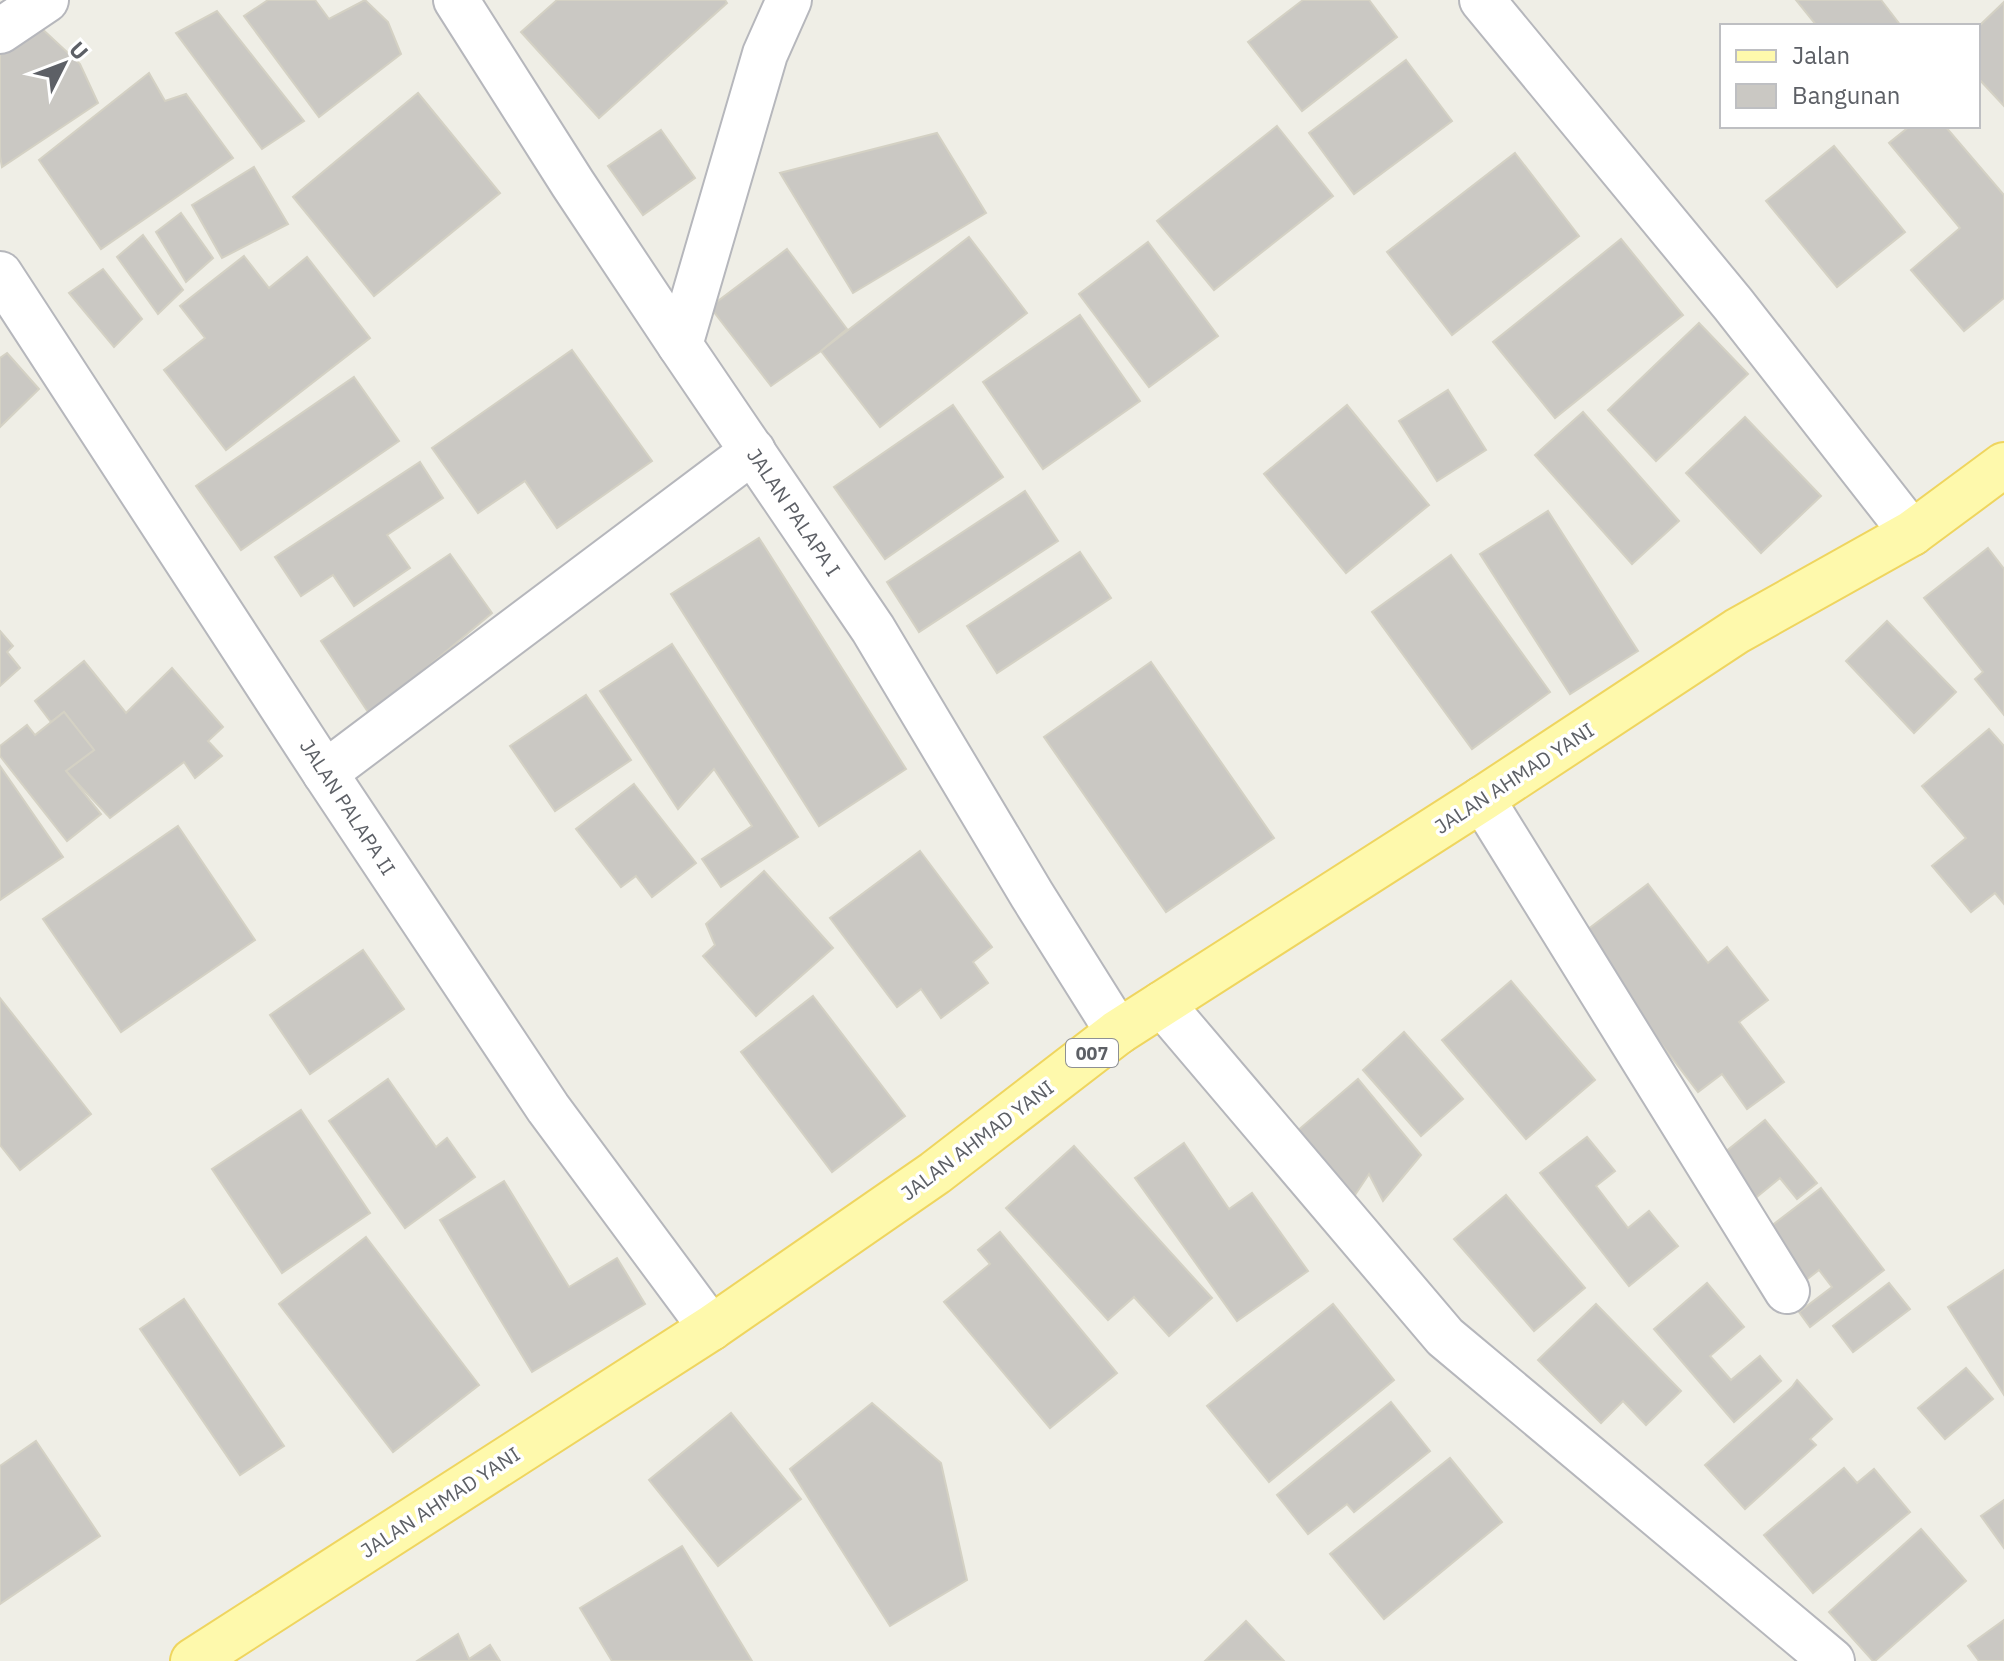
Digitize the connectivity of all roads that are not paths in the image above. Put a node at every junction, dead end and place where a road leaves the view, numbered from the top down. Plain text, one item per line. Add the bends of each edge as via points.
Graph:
1 (46, 0) edge
2 (456, 0) edge
3 (789, 0) edge
4 (1482, 0) edge
5 (0, 31) edge
6 (0, 274) edge
7 (680, 345) junction
8 (753, 451) junction
9 (2004, 465) edge
10 (1912, 533) junction
11 (325, 773) junction
12 (1482, 799) junction
13 (1162, 1004) junction
14 (1118, 1032) junction
15 (1787, 1291) dead end
16 (711, 1328) junction
17 (193, 1661) edge
18 (1832, 1661) edge

1 - 5 street
2 - 7 street, JALAN PALAPA I
3 - 7 street via 765,54
4 - 10 street via 1733,304
6 - 11 street, JALAN PALAPA II
7 - 8 street, JALAN PALAPA I
8 - 11 street
8 - 14 street, JALAN PALAPA I via 873,629
9 - 10 main road, JALAN AHMAD YANI / 007
10 - 12 main road, JALAN AHMAD YANI / 007 via 1737,631
11 - 16 street, JALAN PALAPA II via 548,1108
12 - 13 main road, JALAN AHMAD YANI / 007
12 - 15 street
13 - 14 main road, JALAN AHMAD YANI / 007
13 - 18 street via 1445,1337
14 - 16 main road, JALAN AHMAD YANI / 007 via 935,1173
16 - 17 main road, JALAN AHMAD YANI / 007

